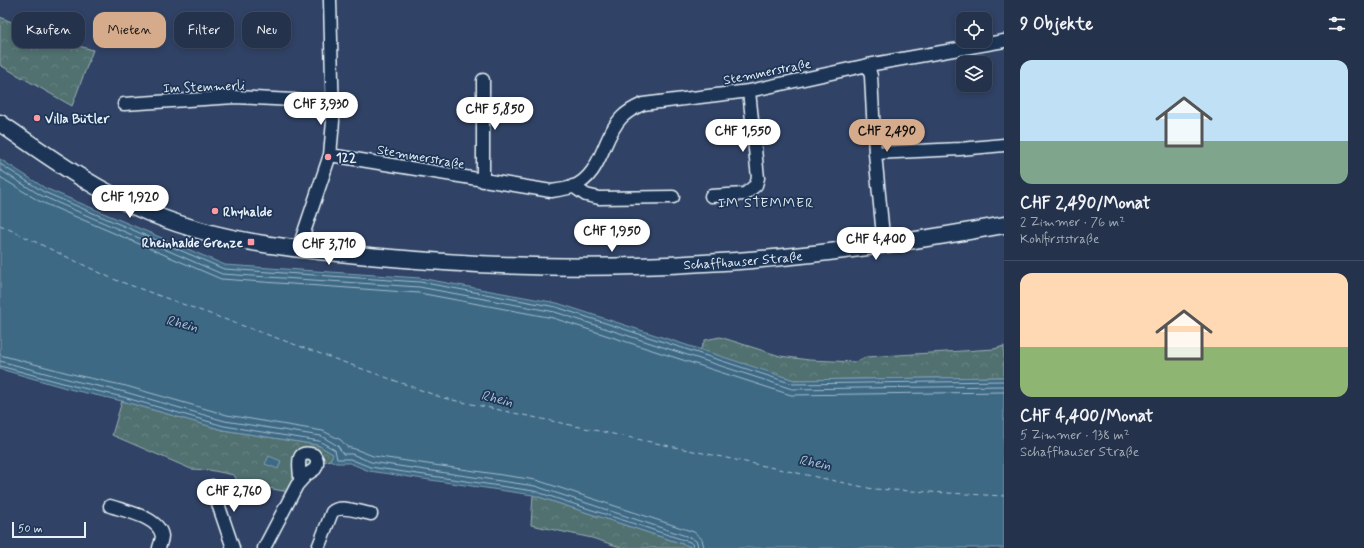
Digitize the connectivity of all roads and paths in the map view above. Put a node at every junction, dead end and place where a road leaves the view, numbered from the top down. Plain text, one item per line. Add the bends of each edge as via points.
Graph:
1 (330, 0) edge
2 (1004, 41) edge
3 (868, 65) junction
4 (483, 80) dead end
5 (748, 91) junction
6 (124, 104) dead end
7 (333, 106) junction
8 (0, 123) edge
9 (1004, 145) edge
10 (875, 153) junction
11 (330, 155) junction
12 (483, 181) junction
13 (573, 186) junction
14 (711, 196) dead end
15 (673, 197) dead end
16 (1004, 225) edge
17 (884, 246) junction
18 (294, 249) junction
19 (300, 481) dead end
20 (212, 486) dead end
21 (110, 506) dead end
22 (371, 514) dead end
23 (160, 548) edge
24 (234, 548) edge
25 (264, 548) edge
26 (318, 548) edge

1 - 7 street
2 - 3 street, Stemmerstraße
3 - 5 street, Stemmerstraße
3 - 10 street via 871,76
4 - 12 street, Stemmerstraße
5 - 13 street, Stemmerstraße via 654,102 635,108 622,117 613,129 592,171
5 - 14 street via 758,178 756,185 744,194
6 - 7 street, Im Stemmerli via 235,97 293,100
7 - 11 street
8 - 18 main road, Schaffhauser Straße via 94,186 152,214 225,237
9 - 10 street
10 - 17 street
11 - 12 street, Stemmerstraße
11 - 18 street
12 - 13 street, Stemmerstraße via 551,191
13 - 15 street via 586,196 599,198
16 - 17 main road, Schaffhauser Straße
17 - 18 main road, Schaffhauser Straße via 779,258 619,267 451,263
19 - 25 street
20 - 24 street
21 - 23 street via 154,523 162,535
22 - 26 street via 341,508 334,510

